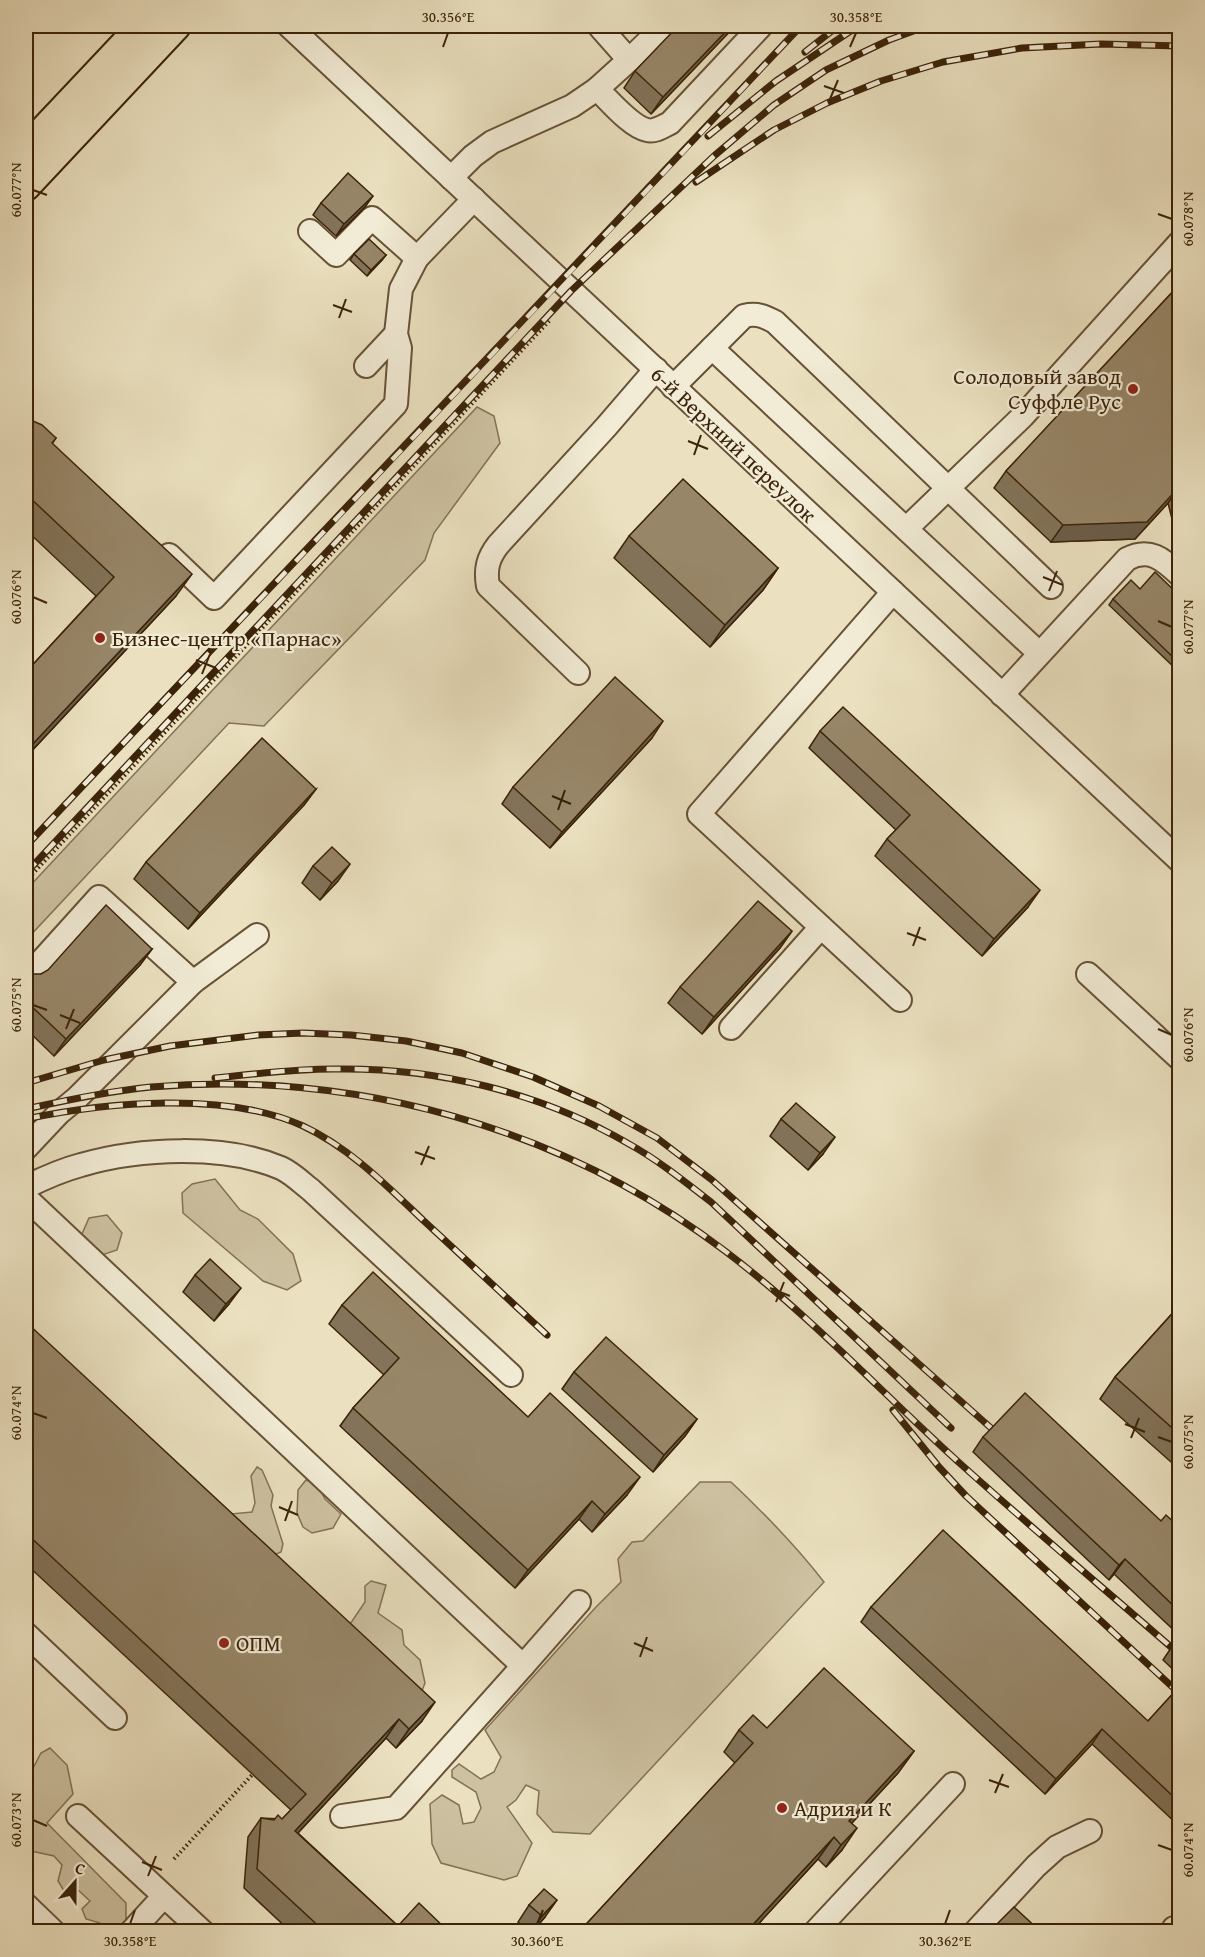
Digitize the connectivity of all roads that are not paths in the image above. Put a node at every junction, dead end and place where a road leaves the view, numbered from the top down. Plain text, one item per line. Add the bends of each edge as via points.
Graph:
1 (142, 26) edge
2 (176, 26) edge
3 (289, 26) edge
4 (599, 26) edge
5 (664, 26) edge
6 (761, 26) edge
7 (629, 60) junction
8 (597, 90) junction
9 (26, 149) edge
10 (451, 177) junction
11 (26, 186) edge
12 (474, 199) junction
13 (310, 231) dead end
14 (1179, 242) edge
15 (417, 258) junction
16 (396, 334) junction
17 (712, 348) junction
18 (366, 366) dead end
19 (656, 369) junction
20 (674, 387) junction
21 (950, 488) junction
22 (907, 528) junction
23 (154, 541) edge
24 (1179, 575) edge
25 (1051, 587) dead end
26 (892, 592) junction
27 (1039, 653) junction
28 (579, 673) dead end
29 (1002, 695) junction
30 (1179, 861) edge
31 (821, 927) junction
32 (257, 935) dead end
33 (1088, 974) dead end
34 (26, 978) edge
35 (193, 982) junction
36 (900, 1000) dead end
37 (731, 1028) dead end
38 (1179, 1059) edge
39 (26, 1148) edge
40 (26, 1187) edge
41 (26, 1198) edge
42 (511, 1375) dead end
43 (579, 1602) dead end
44 (26, 1634) edge
45 (523, 1666) junction
46 (115, 1718) dead end
47 (953, 1784) dead end
48 (78, 1816) dead end
49 (342, 1816) dead end
50 (1090, 1831) dead end
51 (164, 1896) junction
52 (26, 1905) edge
53 (54, 1932) edge
54 (131, 1932) edge
55 (203, 1932) edge
56 (815, 1932) edge
57 (975, 1932) edge

1 - 9 main road
2 - 11 main road
3 - 10 street, 6-й Верхний переулок
4 - 7 street
5 - 7 street
6 - 8 street via 670,123 659,129 637,126
7 - 8 street
8 - 10 street via 572,106 492,142
10 - 12 street, 6-й Верхний переулок
12 - 15 street
12 - 19 street, 6-й Верхний переулок
13 - 15 street via 336,255 372,218
14 - 21 street via 1023,416
15 - 16 street via 400,289
16 - 18 street
16 - 23 street via 400,348 396,404 214,598
17 - 20 street
17 - 21 street via 744,316 765,316
17 - 22 street
19 - 20 street, 6-й Верхний переулок
19 - 28 street via 498,544 487,564 488,586
20 - 26 street, 6-й Верхний переулок
21 - 22 street
21 - 25 street
22 - 27 street
24 - 27 street via 1154,554 1127,559
26 - 29 street, 6-й Верхний переулок
26 - 31 street via 699,814
27 - 29 street
29 - 30 street, 6-й Верхний переулок
31 - 36 street
31 - 37 street
32 - 35 street
33 - 38 street
34 - 35 street via 99,897
35 - 39 street
40 - 42 street via 82,1164 163,1152 256,1159 284,1169
41 - 45 street
43 - 45 street
44 - 46 street
45 - 49 street via 396,1808
47 - 56 street
48 - 51 street
50 - 57 street via 1057,1848 1036,1866
51 - 54 street
51 - 55 street
52 - 53 street

